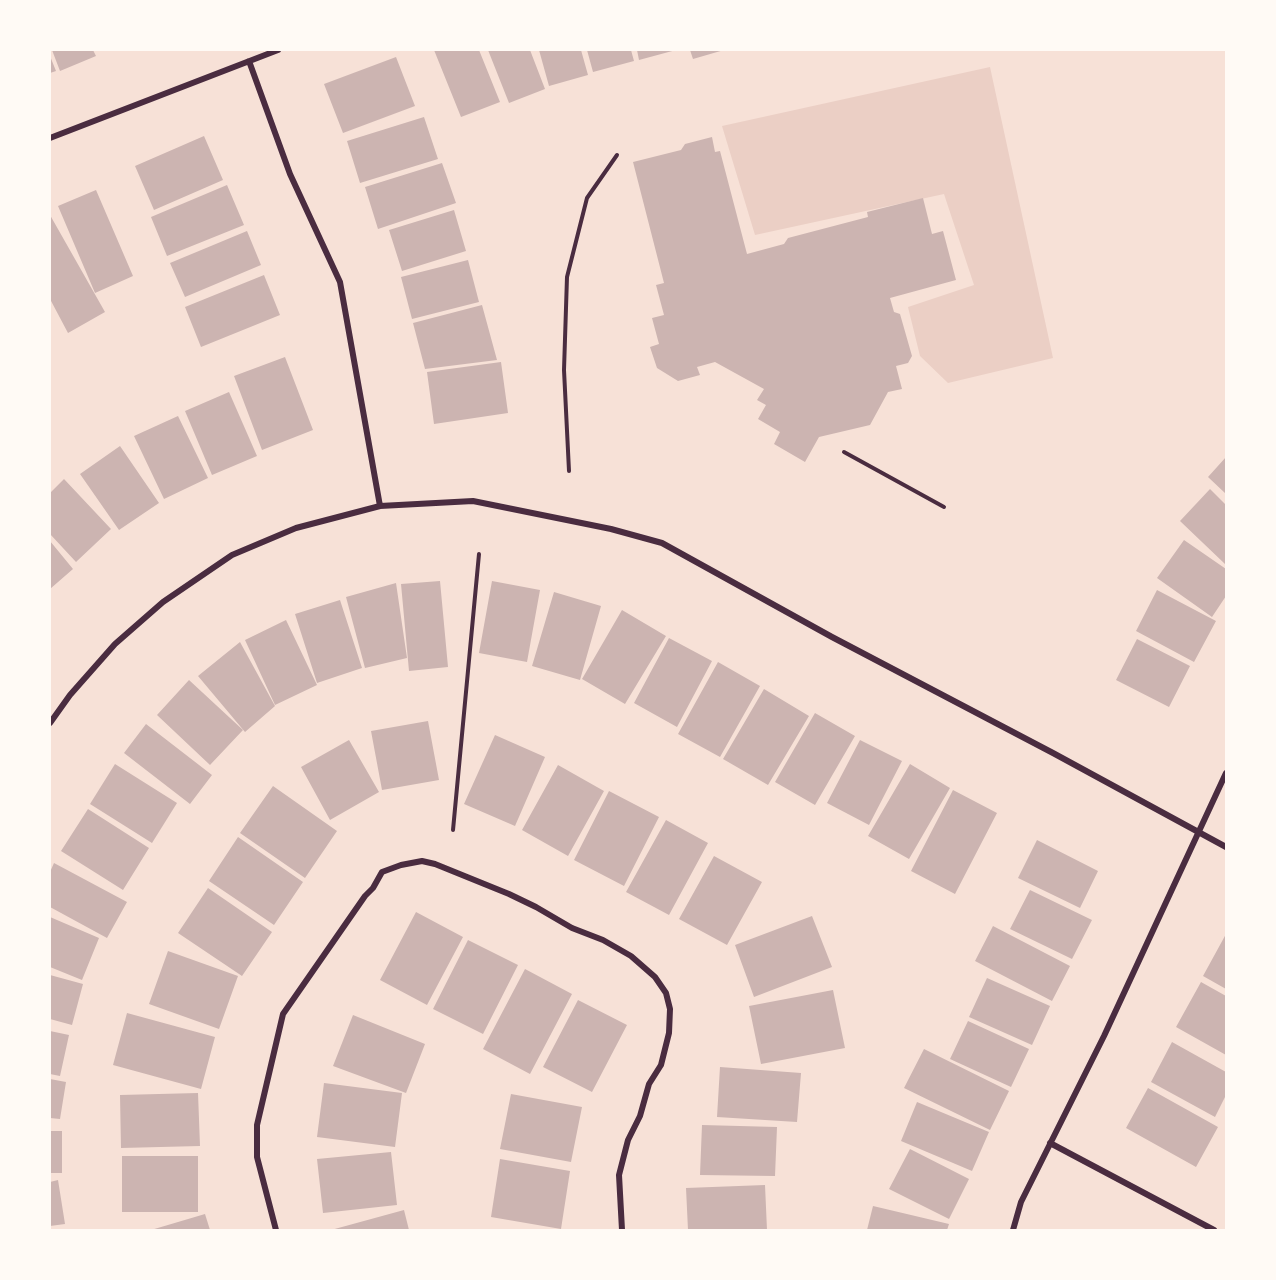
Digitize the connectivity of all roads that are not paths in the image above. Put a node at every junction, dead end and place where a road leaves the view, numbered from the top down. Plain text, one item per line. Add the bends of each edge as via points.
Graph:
1 (278, 50) edge
2 (249, 61) junction
3 (50, 138) edge
4 (380, 506) junction
5 (50, 723) edge
6 (1227, 773) edge
7 (1199, 831) junction
8 (1227, 847) edge
9 (1050, 1143) junction
10 (276, 1230) edge
11 (622, 1230) edge
12 (1013, 1230) edge
13 (1214, 1230) edge

1 - 2 street
2 - 3 street
2 - 4 street via 290,174 340,282
4 - 5 street via 296,528 232,555 163,602 114,644
4 - 7 street via 473,501 662,543
6 - 7 street
7 - 8 street
7 - 9 street
9 - 12 street via 1021,1202
9 - 13 street
10 - 11 street via 257,1157 257,1125 283,1014 382,872 422,861 509,894 603,940 631,956 655,977 666,993 670,1009 661,1065 649,1084 619,1175

